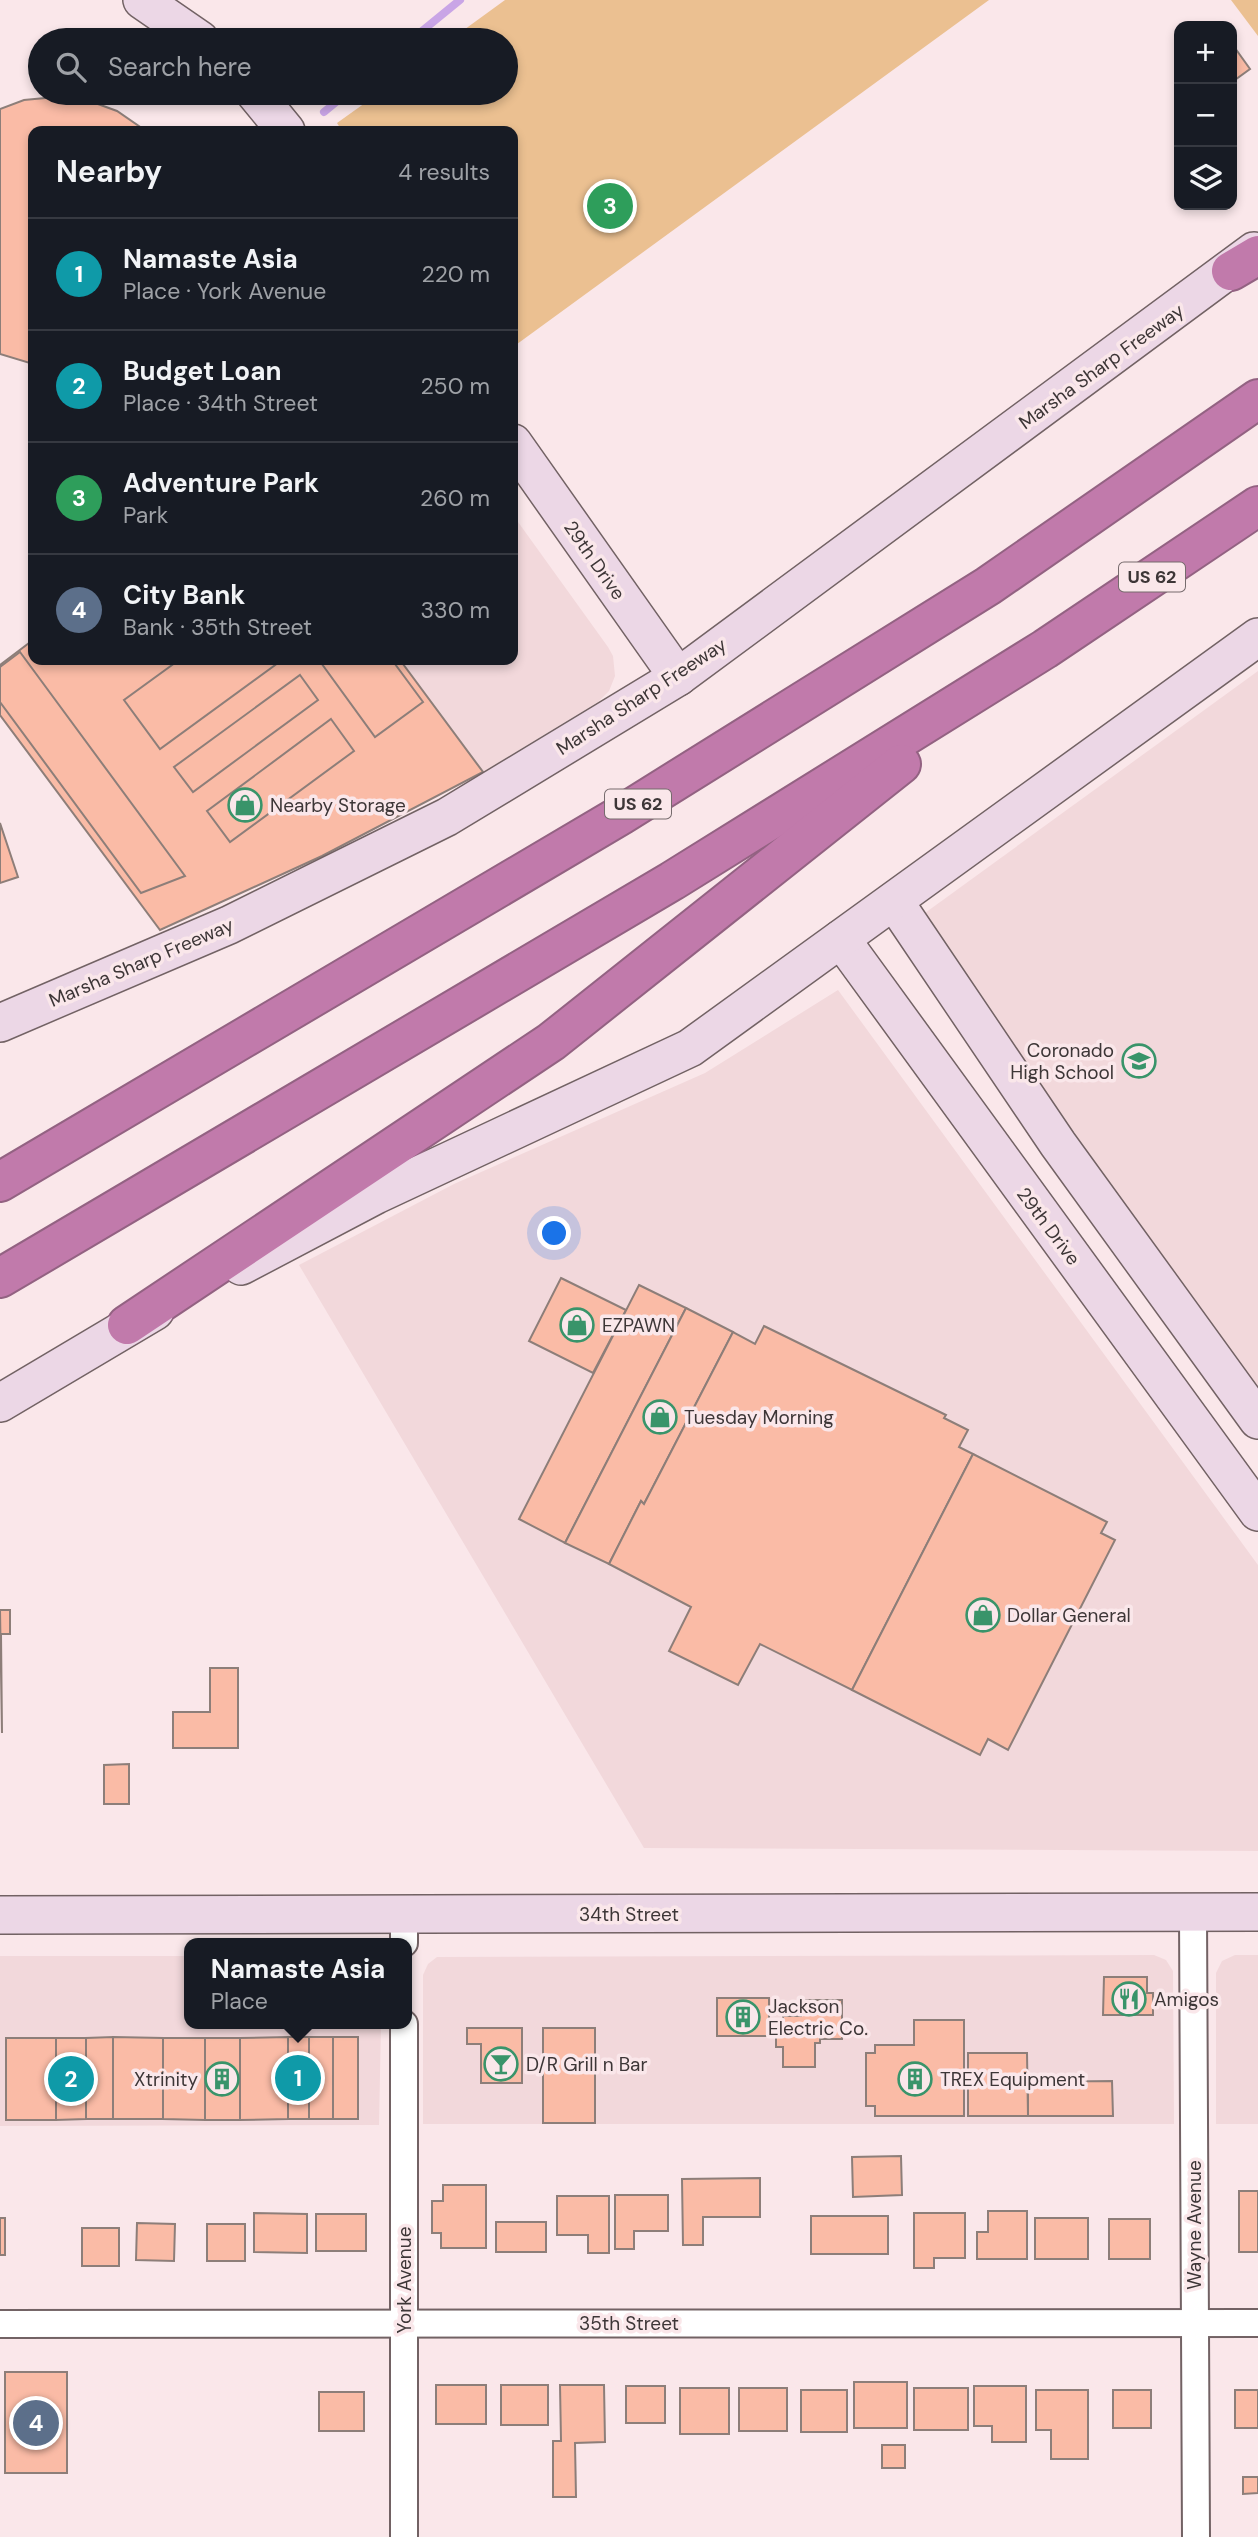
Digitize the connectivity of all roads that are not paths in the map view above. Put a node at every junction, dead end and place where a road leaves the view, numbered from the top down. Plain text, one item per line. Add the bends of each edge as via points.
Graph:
1 (142, 0) edge
2 (183, 28) edge
3 (265, 105) edge
4 (282, 126) edge
5 (1249, 258) edge
6 (1258, 398) edge
7 (518, 450) edge
8 (1258, 506) edge
9 (1258, 637) edge
10 (1045, 649) junction
11 (678, 677) junction
12 (894, 901) junction
13 (841, 939) junction
14 (0, 1023) edge
15 (1058, 1144) junction
16 (1012, 1175) junction
17 (0, 1182) edge
18 (0, 1278) edge
19 (127, 1325) junction
20 (0, 1404) edge
21 (1258, 1420) edge
22 (1258, 1512) edge
23 (1258, 1912) edge
24 (1193, 1914) junction
25 (0, 1915) edge
26 (404, 1929) edge
27 (404, 2029) edge
28 (0, 2323) edge
29 (404, 2323) junction
30 (1195, 2323) junction
31 (1258, 2323) edge
32 (404, 2537) edge
33 (1196, 2537) edge

1 - 2 main road
3 - 4 main road
5 - 11 main road, Marsha Sharp Freeway
6 - 17 highway, US 62 via 988,586 692,771
7 - 11 main road, 29th Drive
8 - 10 highway, US 62
9 - 12 main road
10 - 18 highway, US 62 via 672,881
10 - 19 highway via 551,1042
11 - 14 main road, Marsha Sharp Freeway via 447,817 229,925
12 - 13 main road
12 - 15 main road
13 - 16 main road, 29th Drive
13 - 19 main road via 690,1048 376,1195
15 - 16 main road
15 - 21 main road
16 - 22 main road, 29th Drive
19 - 20 main road
23 - 24 main road, 34th Street
24 - 26 main road, 34th Street
24 - 30 street, Wayne Avenue
25 - 26 main road, 34th Street
27 - 29 street, York Avenue
28 - 29 street, 35th Street
29 - 30 street, 35th Street
29 - 32 street, York Avenue
30 - 31 street, 35th Street
30 - 33 street, Wayne Avenue

